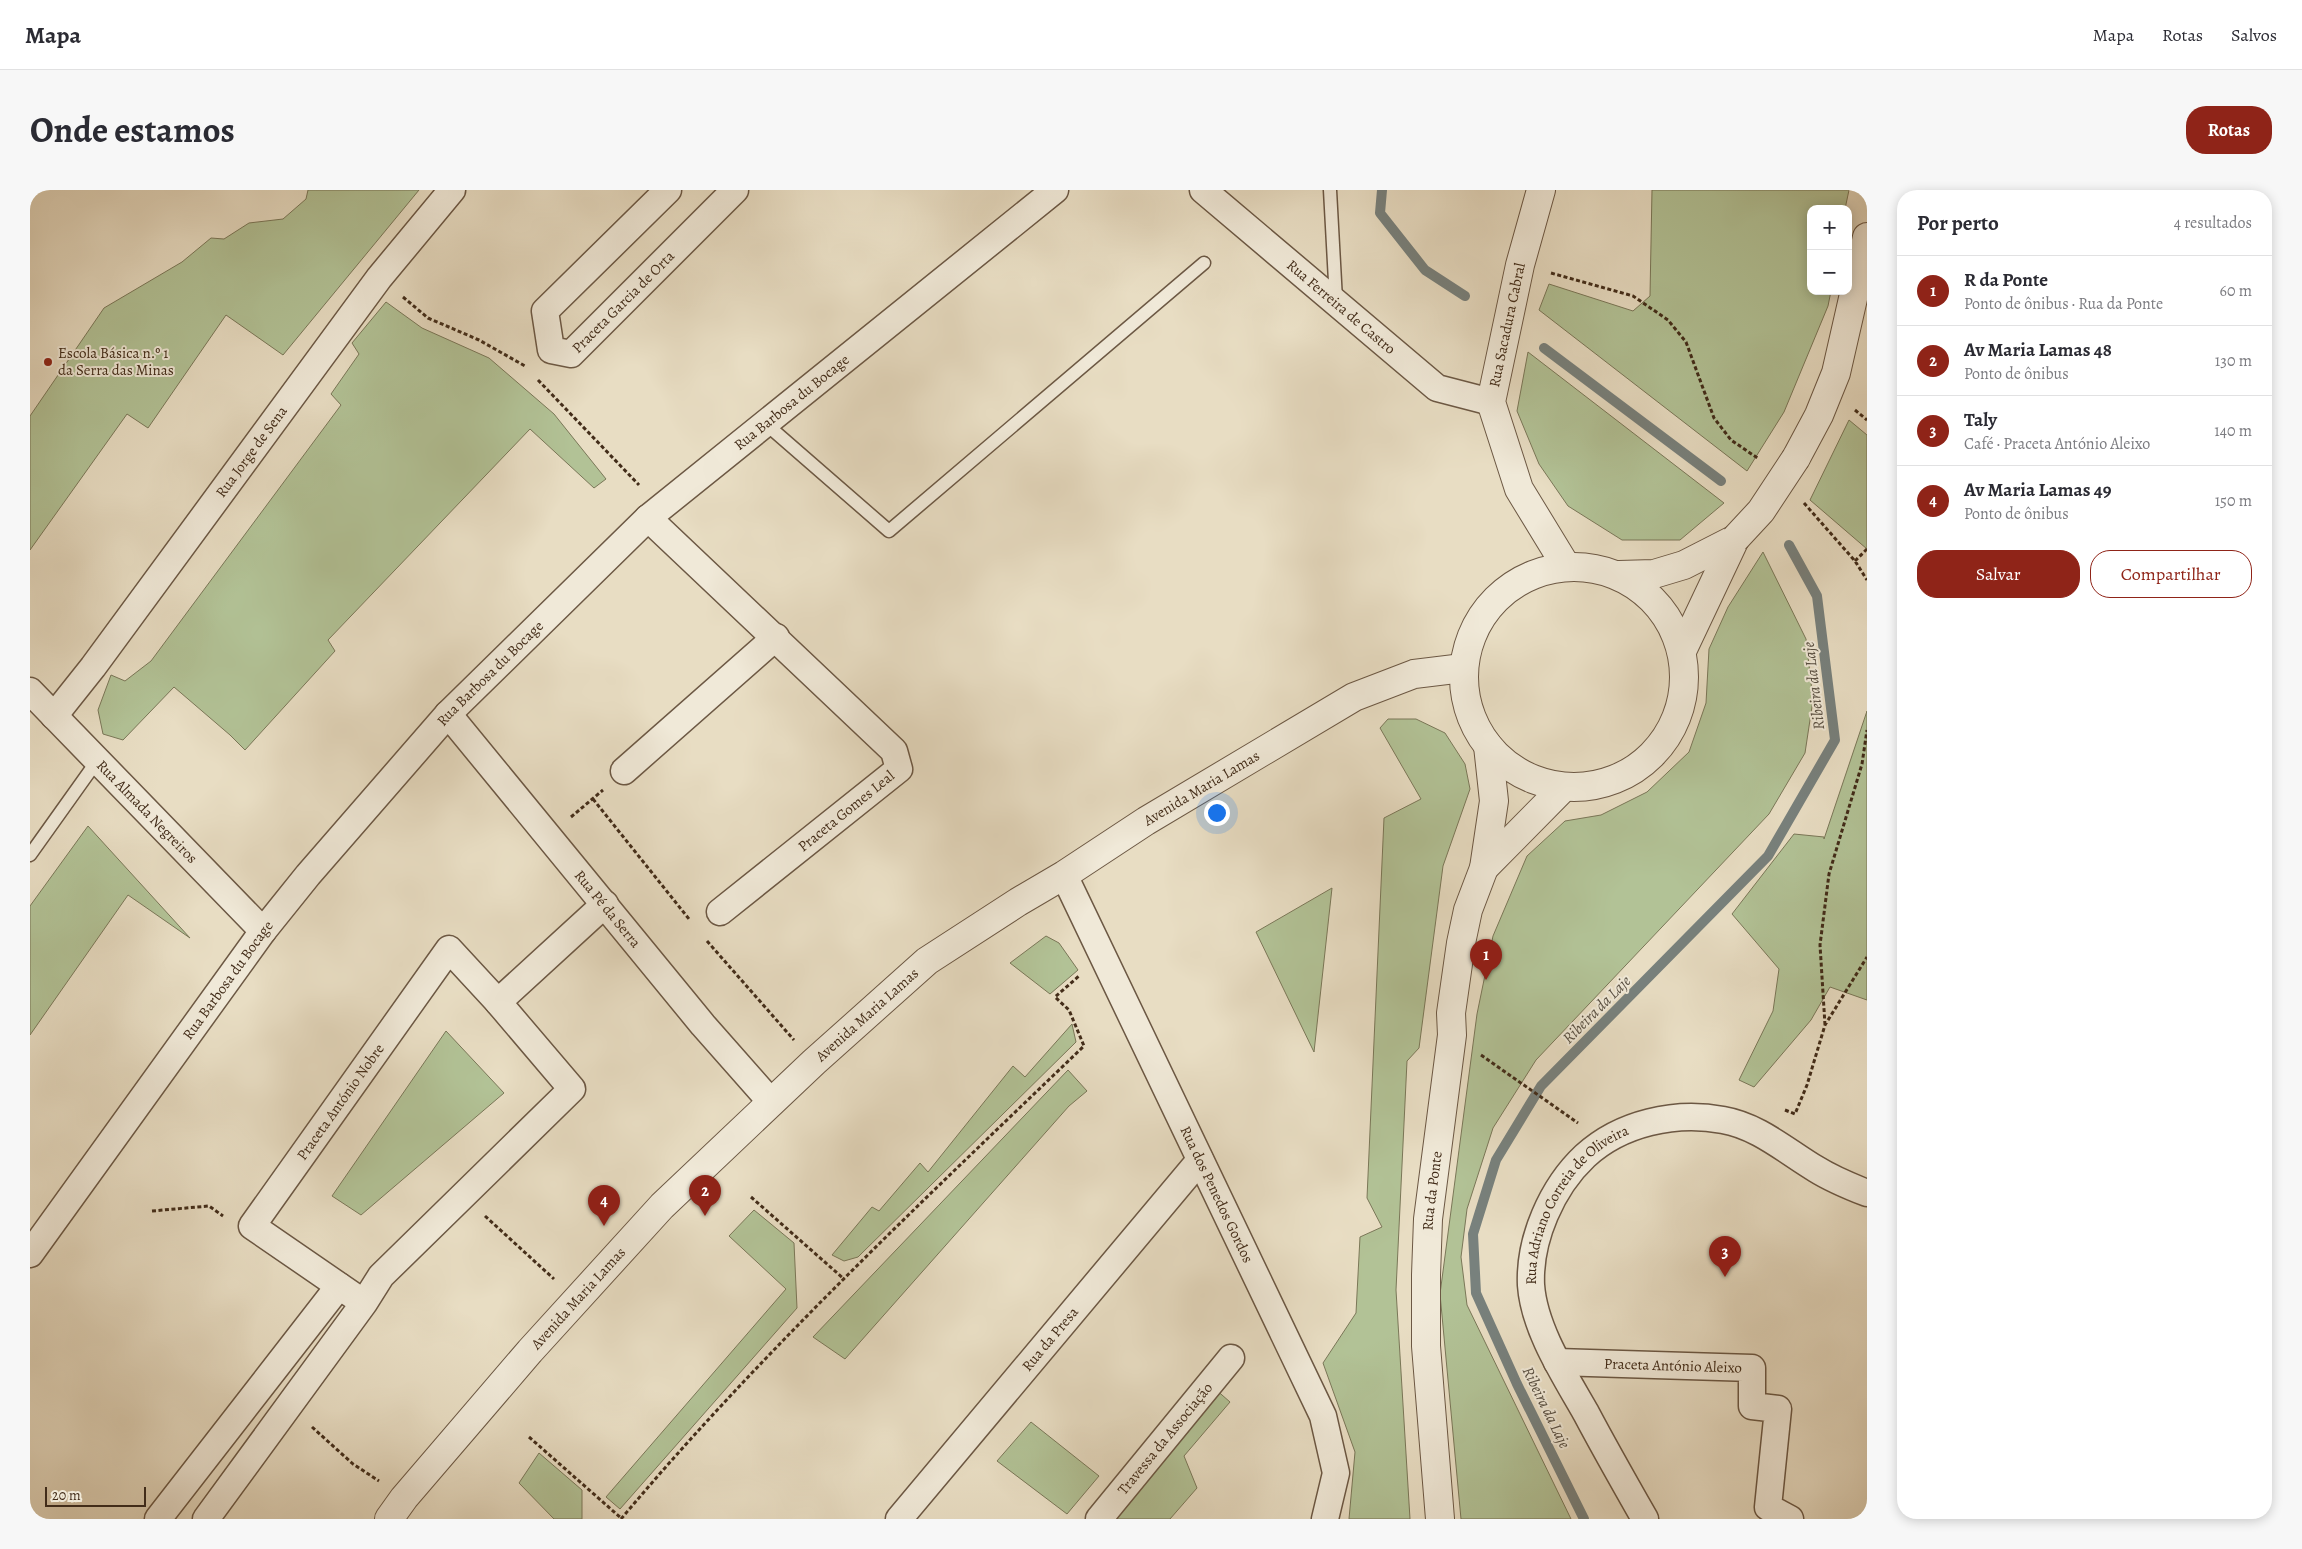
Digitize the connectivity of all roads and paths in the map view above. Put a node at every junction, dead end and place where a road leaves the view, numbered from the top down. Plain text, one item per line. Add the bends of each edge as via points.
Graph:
1 (452, 190) edge
2 (668, 190) edge
3 (735, 190) edge
4 (1055, 190) edge
5 (1202, 190) edge
6 (1330, 190) edge
7 (1541, 190) edge
8 (1867, 237) edge
9 (1204, 263) dead end
10 (1520, 265) junction
11 (379, 278) junction
12 (1336, 302) junction
13 (526, 367) dead end
14 (533, 374) dead end
15 (1491, 402) junction
16 (766, 424) junction
17 (1763, 463) dead end
18 (1801, 500) dead end
19 (655, 513) junction
20 (1735, 539) junction
21 (1867, 549) edge
22 (1855, 561) junction
23 (1566, 566) junction
24 (1619, 575) junction
25 (1867, 580) edge
26 (776, 637) junction
27 (1682, 651) junction
28 (1463, 668) junction
29 (30, 691) edge
30 (448, 714) junction
31 (54, 716) junction
32 (1867, 730) edge
33 (1488, 746) junction
34 (97, 761) junction
35 (624, 772) joint
36 (1564, 787) junction
37 (593, 799) junction
38 (550, 836) junction
39 (30, 854) edge
40 (1484, 868) junction
41 (654, 876) dead end
42 (1064, 876) junction
43 (605, 904) junction
44 (720, 912) dead end
45 (263, 931) junction
46 (1099, 948) junction
47 (1867, 957) edge
48 (736, 977) dead end
49 (498, 1002) junction
50 (1825, 1025) junction
51 (814, 1062) junction
52 (1504, 1071) dead end
53 (771, 1102) junction
54 (1780, 1108) dead end
55 (1586, 1118) dead end
56 (1200, 1160) junction
57 (1867, 1193) edge
58 (463, 1195) junction
59 (751, 1197) dead end
60 (152, 1211) dead end
61 (252, 1226) junction
62 (30, 1254) edge
63 (844, 1279) junction
64 (338, 1286) junction
65 (576, 1300) junction
66 (364, 1302) junction
67 (1231, 1358) dead end
68 (1557, 1362) junction
69 (289, 1406) junction
70 (528, 1437) dead end
71 (396, 1508) edge
72 (158, 1519) edge
73 (206, 1519) edge
74 (621, 1519) edge
75 (899, 1519) edge
76 (1099, 1519) edge
77 (1324, 1519) edge
78 (1440, 1519) edge
79 (1645, 1519) edge
80 (1790, 1519) edge

1 - 11 street, Rua Jorge de Sena
2 - 3 street, Praceta Garcia de Orta via 545,312 551,350 571,354
4 - 16 street, Rua Barbosa du Bocage
5 - 12 street, Rua Ferreira de Castro
6 - 12 lane
7 - 10 street, Rua Sacadura Cabral
8 - 20 street, bridge via 1836,373 1819,415 1796,458 1761,511
9 - 16 lane via 889,531
10 - 15 street, Rua Sacadura Cabral
10 - 17 path via 1633,296 1664,316 1686,342 1714,418 1731,440
11 - 13 path via 428,318 478,340
11 - 31 street, Rua Jorge de Sena
12 - 15 street, Rua Ferreira de Castro via 1437,388
14 - 19 path
15 - 23 street, Rua Sacadura Cabral via 1519,489
16 - 19 street, Rua Barbosa du Bocage
18 - 22 path
19 - 26 street, Praceta Gomes Leal via 683,553
19 - 30 street, Rua Barbosa du Bocage
20 - 24 street via 1684,565 1654,574
20 - 27 street
21 - 22 path
22 - 25 path
23 - 24 street via 1593,567
23 - 28 street via 1540,571 1515,582 1489,605 1471,634
24 - 27 street via 1647,593 1669,620
26 - 35 street
26 - 44 street, Praceta Gomes Leal via 894,751 898,769
27 - 36 street via 1687,682 1680,710 1667,737 1648,760 1623,776 1594,786
28 - 33 street via 1464,696 1473,723
28 - 42 street, Avenida Maria Lamas via 1414,674 1354,697 1146,820
29 - 31 street, Rua Almada Negreiros
30 - 38 street, Rua Pé da Serra
30 - 45 street, Rua Barbosa du Bocage
31 - 34 street, Rua Almada Negreiros
32 - 50 path via 1862,764 1829,874 1820,945
33 - 36 street via 1510,766 1536,780
33 - 40 street via 1494,801
34 - 39 lane
34 - 45 street, Rua Almada Negreiros
35 - 37 path
36 - 40 street
37 - 38 path
37 - 41 path
38 - 43 street, Rua Pé da Serra
40 - 78 street, Rua da Ponte via 1468,910 1461,943 1428,1219 1426,1346
42 - 46 street, Rua dos Penedos Gordos
42 - 51 street, Avenida Maria Lamas via 928,961
43 - 49 street
43 - 53 street, Rua Pé da Serra via 703,1026
45 - 62 street, Rua Barbosa du Bocage
46 - 56 street, Rua dos Penedos Gordos
46 - 63 path via 1077,961 1082,973 1055,996 1069,1010 1084,1046
47 - 50 path
48 - 51 path
49 - 58 street, Praceta António Nobre via 572,1089
49 - 61 street, Praceta António Nobre via 449,949
50 - 54 path via 1795,1114
51 - 53 street, Avenida Maria Lamas
52 - 55 path via 1578,1124
53 - 65 street, Avenida Maria Lamas via 662,1206
56 - 75 street, Rua da Presa
56 - 77 street, Rua dos Penedos Gordos via 1323,1416 1336,1474
57 - 68 street, Rua Adriano Correia de Oliveira via 1838,1182 1747,1127 1723,1120 1660,1119 1612,1136 1576,1165 1559,1187 1542,1224 1533,1256 1531,1285 1536,1312
58 - 65 path
58 - 66 street, Praceta António Nobre via 381,1276
59 - 63 path
60 - 61 path via 209,1206 232,1221
61 - 64 street
63 - 74 path via 684,1444
64 - 66 street
64 - 72 street
65 - 71 street, Avenida Maria Lamas
66 - 69 street, Praceta António Nobre
67 - 76 street, Travessa da Associação
68 - 79 street, Rua Adriano Correia de Oliveira
68 - 80 street, Praceta António Aleixo via 1752,1368 1752,1406 1778,1409 1768,1506
69 - 71 path
69 - 73 street, Praceta António Nobre
70 - 74 path

